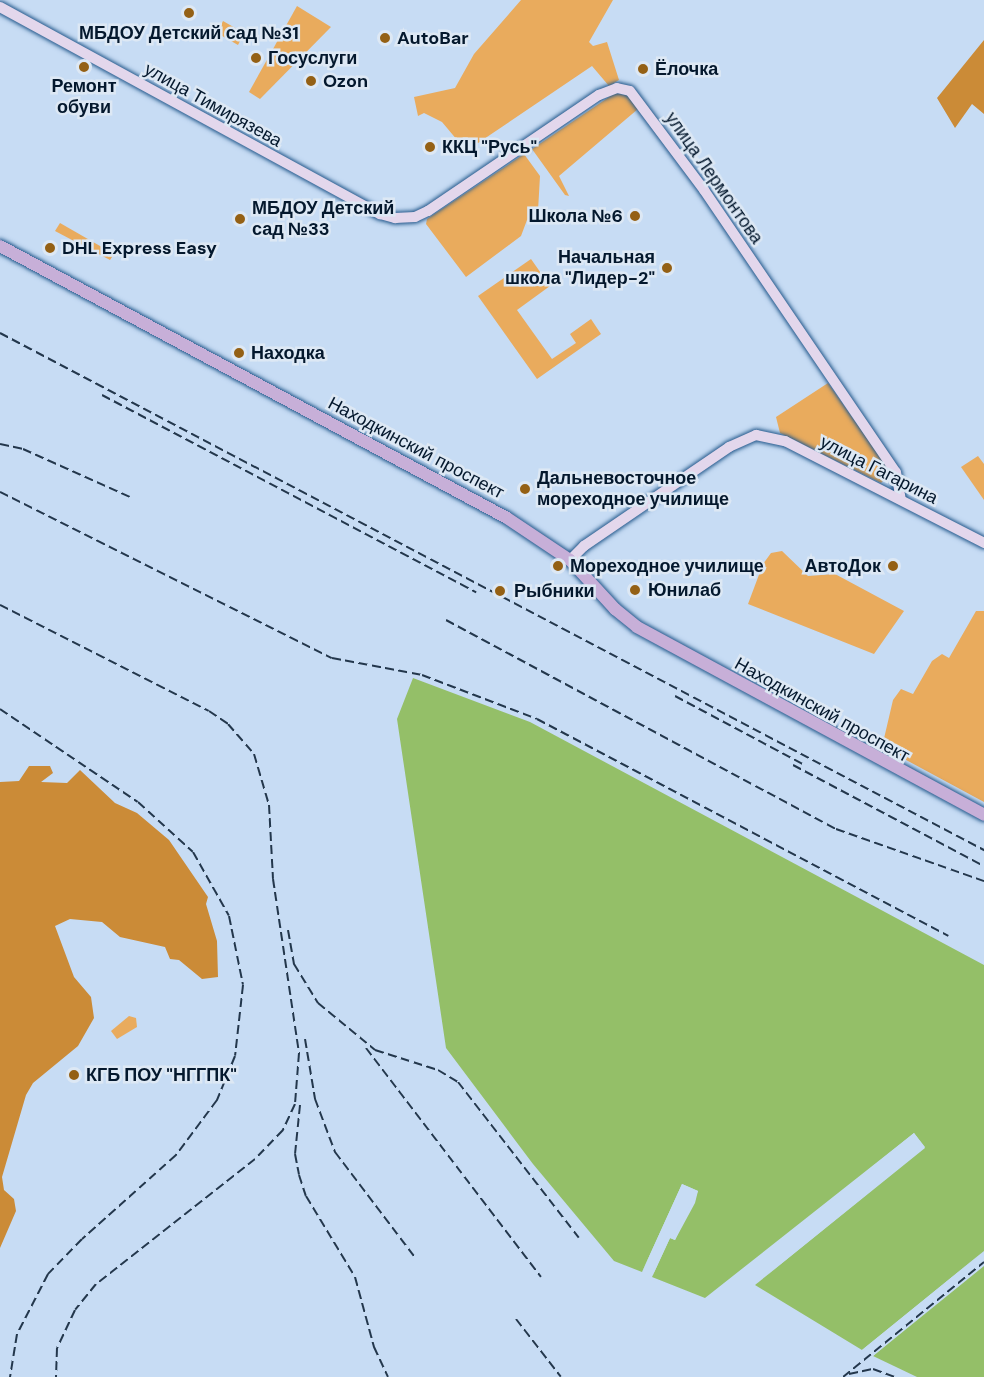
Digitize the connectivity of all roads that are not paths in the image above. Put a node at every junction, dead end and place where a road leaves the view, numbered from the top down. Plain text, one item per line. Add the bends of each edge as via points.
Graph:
1 (0, 7) edge
2 (415, 217) joint
3 (0, 246) edge
4 (901, 500) junction
5 (984, 543) edge
6 (570, 560) junction
7 (984, 815) edge

1 - 2 main road, улица Тимирязева via 380,214
2 - 4 main road, улица Лермонтова via 599,95 617,88 630,91 698,182 896,472
3 - 6 main road, Находкинский проспект via 507,518
4 - 5 main road, улица Гагарина
4 - 6 main road, улица Гагарина via 785,441 756,435 729,447 584,546
6 - 7 main road, Находкинский проспект via 637,627

